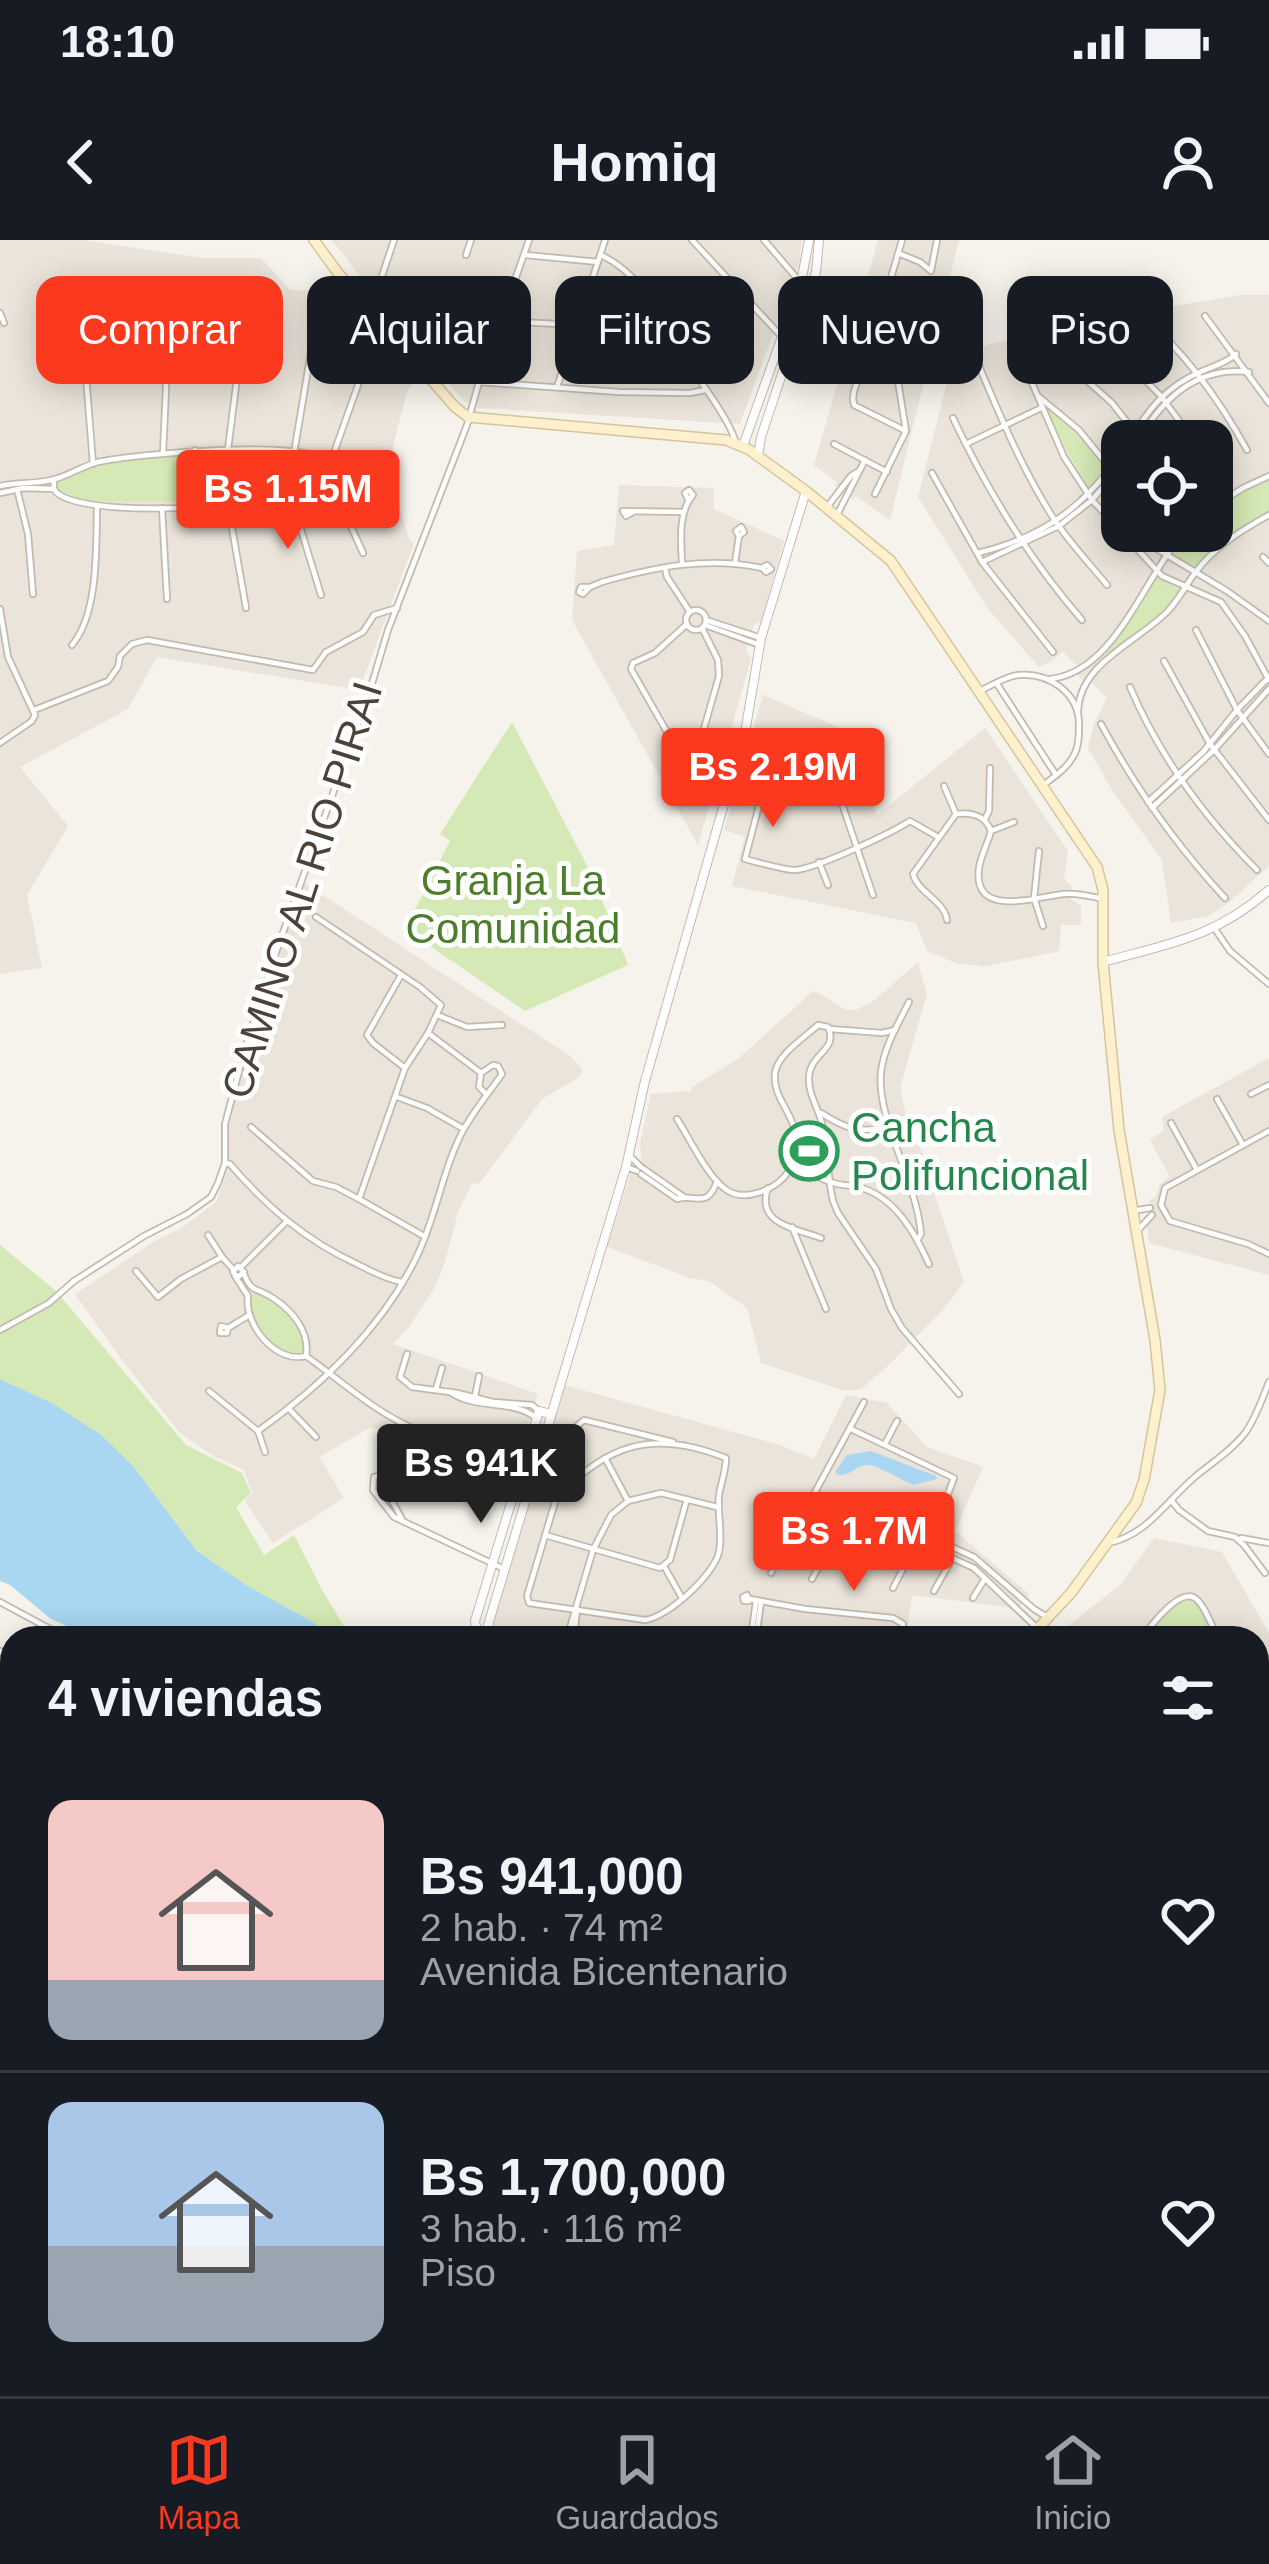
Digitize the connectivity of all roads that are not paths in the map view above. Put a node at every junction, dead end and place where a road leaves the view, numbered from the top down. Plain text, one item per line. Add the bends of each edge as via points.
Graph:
1 (314, 240) edge
2 (394, 240) edge
3 (471, 240) edge
4 (529, 240) edge
5 (605, 240) edge
6 (692, 240) edge
7 (764, 240) edge
8 (809, 240) edge
9 (819, 240) edge
10 (902, 240) edge
11 (937, 240) edge
12 (898, 253) junction
13 (524, 254) junction
14 (466, 255) dead end
15 (599, 259) junction
16 (342, 276) edge
17 (382, 276) edge
18 (516, 276) edge
19 (594, 276) edge
20 (630, 276) edge
21 (795, 276) edge
22 (803, 276) edge
23 (891, 276) edge
24 (0, 313) edge
25 (1205, 316) dead end
26 (4, 323) dead end
27 (778, 333) edge
28 (1173, 346) edge
29 (778, 347) edge
30 (1236, 354) junction
31 (1249, 372) junction
32 (983, 375) edge
33 (1199, 376) junction
34 (307, 380) edge
35 (87, 384) edge
36 (166, 384) edge
37 (235, 384) edge
38 (435, 384) edge
39 (477, 384) edge
40 (510, 384) edge
41 (558, 384) edge
42 (701, 384) edge
43 (857, 384) edge
44 (898, 384) edge
45 (1032, 384) edge
46 (1091, 384) edge
47 (1150, 384) edge
48 (358, 385) dead end
49 (557, 387) junction
50 (705, 390) junction
51 (1038, 396) junction
52 (1164, 398) junction
53 (1269, 403) edge
54 (1041, 408) junction
55 (468, 417) junction
56 (953, 418) dead end
57 (1124, 420) edge
58 (1144, 420) edge
59 (1179, 420) edge
60 (1004, 425) junction
61 (906, 431) junction
62 (834, 444) dead end
63 (966, 444) junction
64 (740, 445) junction
65 (228, 449) junction
66 (195, 450) junction
67 (1246, 450) dead end
68 (163, 453) junction
69 (294, 453) junction
70 (758, 456) junction
71 (1101, 457) edge
72 (865, 460) junction
73 (331, 461) junction
74 (93, 464) junction
75 (859, 471) junction
76 (887, 472) junction
77 (932, 473) dead end
78 (1269, 476) edge
79 (54, 479) junction
80 (331, 482) junction
81 (1101, 486) edge
82 (0, 489) edge
83 (17, 489) junction
84 (54, 489) junction
85 (806, 491) junction
86 (875, 494) dead end
87 (1233, 494) edge
88 (836, 495) junction
89 (291, 496) junction
90 (1091, 498) junction
91 (688, 499) dead end
92 (844, 500) junction
93 (228, 505) junction
94 (98, 506) junction
95 (196, 506) junction
96 (827, 507) junction
97 (162, 508) junction
98 (633, 512) dead end
99 (684, 512) junction
100 (837, 515) junction
101 (1269, 515) edge
102 (1058, 524) junction
103 (740, 536) dead end
104 (1021, 543) junction
105 (1161, 552) edge
106 (1168, 552) edge
107 (976, 553) junction
108 (363, 554) dead end
109 (1165, 555) junction
110 (982, 562) junction
111 (682, 563) junction
112 (735, 563) junction
113 (664, 568) junction
114 (762, 568) dead end
115 (1156, 569) junction
116 (1196, 572) junction
117 (1213, 583) junction
118 (1107, 585) dead end
119 (590, 586) dead end
120 (1186, 588) junction
121 (1206, 593) junction
122 (34, 594) dead end
123 (321, 595) dead end
124 (167, 599) dead end
125 (246, 608) dead end
126 (397, 608) junction
127 (0, 609) edge
128 (690, 612) junction
129 (1082, 620) dead end
130 (1269, 621) edge
131 (687, 624) junction
132 (704, 624) junction
133 (1196, 631) dead end
134 (761, 641) junction
135 (72, 645) dead end
136 (1103, 649) junction
137 (1053, 652) dead end
138 (1096, 656) junction
139 (1107, 660) junction
140 (1164, 661) dead end
141 (1269, 678) edge
142 (1050, 679) junction
143 (995, 682) junction
144 (1130, 687) dead end
145 (1269, 689) edge
146 (980, 692) junction
147 (34, 710) junction
148 (1240, 713) junction
149 (1078, 714) junction
150 (1101, 724) dead end
151 (0, 742) edge
152 (1212, 747) junction
153 (1269, 754) edge
154 (990, 768) dead end
155 (1056, 775) junction
156 (1181, 777) junction
157 (944, 786) dead end
158 (1042, 786) junction
159 (1150, 805) junction
160 (956, 814) junction
161 (985, 819) junction
162 (1269, 820) edge
163 (1014, 822) dead end
164 (991, 831) junction
165 (938, 837) junction
166 (855, 848) junction
167 (1039, 851) dead end
168 (819, 862) junction
169 (1257, 870) dead end
170 (828, 886) dead end
171 (1269, 890) edge
172 (873, 895) dead end
173 (1034, 898) junction
174 (1102, 898) junction
175 (1225, 898) dead end
176 (316, 917) dead end
177 (947, 920) dead end
178 (1042, 926) dead end
179 (1215, 928) junction
180 (1103, 962) junction
181 (402, 975) junction
182 (1269, 984) edge
183 (909, 1002) dead end
184 (437, 1015) junction
185 (502, 1024) dead end
186 (830, 1029) junction
187 (895, 1030) junction
188 (428, 1033) junction
189 (853, 1033) junction
190 (831, 1042) junction
191 (405, 1068) junction
192 (481, 1073) junction
193 (1268, 1087) edge
194 (1252, 1094) dead end
195 (488, 1095) junction
196 (397, 1097) junction
197 (1216, 1099) dead end
198 (819, 1112) junction
199 (887, 1117) junction
200 (677, 1119) dead end
201 (837, 1123) junction
202 (1171, 1123) dead end
203 (251, 1127) dead end
204 (464, 1129) junction
205 (1269, 1131) edge
206 (824, 1133) junction
207 (1244, 1145) junction
208 (225, 1163) junction
209 (637, 1169) junction
210 (1197, 1170) junction
211 (789, 1171) junction
212 (717, 1181) junction
213 (829, 1182) junction
214 (768, 1188) junction
215 (359, 1198) junction
216 (1156, 1210) junction
217 (1131, 1211) junction
218 (286, 1222) junction
219 (792, 1227) junction
220 (1136, 1234) junction
221 (208, 1235) dead end
222 (425, 1236) junction
223 (821, 1238) dead end
224 (918, 1239) junction
225 (1269, 1254) edge
226 (222, 1257) junction
227 (929, 1264) dead end
228 (136, 1271) dead end
229 (238, 1271) junction
230 (392, 1280) junction
231 (404, 1282) junction
232 (251, 1293) junction
233 (393, 1296) junction
234 (826, 1309) dead end
235 (248, 1316) junction
236 (227, 1328) dead end
237 (0, 1330) edge
238 (406, 1354) dead end
239 (306, 1356) junction
240 (442, 1368) dead end
241 (330, 1372) junction
242 (479, 1376) dead end
243 (1269, 1382) edge
244 (436, 1389) junction
245 (209, 1391) dead end
246 (450, 1392) junction
247 (959, 1394) dead end
248 (475, 1396) junction
249 (864, 1402) dead end
250 (289, 1409) junction
251 (538, 1415) junction
252 (550, 1418) junction
253 (897, 1421) dead end
254 (851, 1429) junction
255 (258, 1431) junction
256 (316, 1438) dead end
257 (673, 1442) junction
258 (885, 1444) junction
259 (266, 1452) dead end
260 (604, 1457) junction
261 (514, 1461) junction
262 (535, 1466) junction
263 (556, 1499) junction
264 (687, 1499) junction
265 (813, 1500) junction
266 (1171, 1500) junction
267 (628, 1501) junction
268 (718, 1507) junction
269 (847, 1517) junction
270 (402, 1519) junction
271 (880, 1531) junction
272 (545, 1535) junction
273 (1235, 1537) junction
274 (934, 1539) junction
275 (1108, 1543) junction
276 (1269, 1543) edge
277 (916, 1544) junction
278 (928, 1546) junction
279 (593, 1550) junction
280 (952, 1559) junction
281 (493, 1563) junction
282 (664, 1566) junction
283 (505, 1569) junction
284 (990, 1570) junction
285 (771, 1573) dead end
286 (1265, 1573) dead end
287 (986, 1578) junction
288 (812, 1579) dead end
289 (854, 1583) dead end
290 (893, 1588) dead end
291 (934, 1591) dead end
292 (682, 1598) junction
293 (973, 1598) dead end
294 (0, 1602) edge
295 (577, 1609) junction
296 (1034, 1609) junction
297 (1027, 1617) junction
298 (1048, 1617) junction
299 (45, 1626) edge
300 (476, 1626) edge
301 (488, 1626) edge
302 (571, 1626) edge
303 (754, 1626) edge
304 (902, 1626) edge
305 (1035, 1626) edge
306 (1039, 1626) edge
307 (1152, 1626) edge
308 (1212, 1626) edge

1 - 16 main road
2 - 17 street
3 - 14 street
4 - 13 street, CAMINO AL RIO PIRAI
5 - 15 street
6 - 27 street
7 - 21 street
8 - 22 street
9 - 70 street
10 - 12 street
11 - 12 street via 932,271
12 - 23 street
13 - 15 street
13 - 18 street, CAMINO AL RIO PIRAI
15 - 19 street
15 - 20 street
24 - 26 street
25 - 30 street
28 - 33 street
29 - 64 street
30 - 31 street
30 - 33 street
31 - 33 street
31 - 53 street
32 - 60 street
33 - 52 street
33 - 67 street
34 - 69 street
35 - 74 street
36 - 68 street
37 - 65 street
38 - 55 main road
39 - 55 street, CAMINO AL RIO PIRAI
40 - 49 street
41 - 49 street
42 - 50 street
43 - 61 street via 854,405
44 - 61 street
45 - 51 street
46 - 57 street
47 - 52 street
48 - 73 street
49 - 50 street
50 - 64 street
51 - 54 street
51 - 71 street
52 - 58 street
52 - 59 street
54 - 60 street
54 - 90 street
55 - 64 main road
55 - 126 street, CAMINO AL RIO PIRAI
56 - 63 street
60 - 63 street
60 - 102 street
61 - 76 street
62 - 72 street
63 - 104 street
64 - 70 main road
65 - 66 street
65 - 69 street
66 - 68 street
66 - 95 street
68 - 74 street
69 - 73 street
70 - 85 main road
72 - 75 street
72 - 76 street
73 - 80 street via 339,473
74 - 79 street
75 - 88 street
75 - 92 street
76 - 86 street
77 - 107 street
78 - 87 street
79 - 82 street
79 - 84 street
80 - 89 street
80 - 108 street
81 - 90 street
82 - 83 street
83 - 84 street
83 - 122 street
84 - 94 street
85 - 96 main road
85 - 134 street
88 - 92 street
88 - 96 street
89 - 93 street
89 - 123 street
90 - 102 street
90 - 115 street
91 - 99 street
92 - 100 street
93 - 95 street
93 - 125 street
94 - 97 street
94 - 135 street via 94,582
95 - 97 street
96 - 100 main road
97 - 124 street
98 - 99 street
99 - 111 street
100 - 146 main road via 891,561
101 - 116 street
102 - 104 street
102 - 118 street
103 - 112 street
104 - 107 street
104 - 110 street
104 - 129 street
105 - 109 street
106 - 109 street
107 - 110 street
109 - 115 street
109 - 116 street
110 - 137 street
111 - 112 street
111 - 113 street
112 - 114 street
113 - 119 street
113 - 128 street
115 - 120 street
115 - 136 street
116 - 117 street
116 - 120 street
117 - 121 street
117 - 130 street
120 - 121 street
120 - 139 street
121 - 141 street via 1229,610
126 - 147 street via 374,615 313,670 178,644 131,644 108,681
126 - 208 street, CAMINO AL RIO PIRAI via 244,1052 225,1124
127 - 147 street via 8,657
128 - 131 street
128 - 132 street via 699,610
131 - 132 street
131 - 132 street via 632,666 691,778 719,676
132 - 134 street
133 - 148 street
134 - 209 street via 746,727 647,1075 629,1154
136 - 138 street
136 - 139 street
138 - 139 street
138 - 142 street
139 - 149 street via 1082,692
140 - 152 street
141 - 148 street
142 - 143 street
142 - 149 street
143 - 146 street
143 - 155 street
144 - 156 street
145 - 148 street
146 - 158 main road
147 - 151 street via 32,722
148 - 152 street
148 - 153 street
149 - 155 street via 1077,748
150 - 159 street
152 - 156 street
152 - 162 street
154 - 161 street
155 - 158 street
156 - 159 street
156 - 169 street
157 - 160 street
158 - 174 main road via 1097,867
159 - 175 street
160 - 161 street
160 - 165 street
161 - 164 street
163 - 164 street
164 - 173 street via 978,872 985,891 1003,902
165 - 166 street via 910,821
165 - 177 street via 914,879
166 - 168 street
166 - 168 street via 821,742 778,733 745,859 798,871
166 - 172 street
167 - 173 street
168 - 170 street
171 - 179 street
173 - 174 street
173 - 178 street
174 - 180 main road
176 - 181 street
179 - 180 street
179 - 182 street
180 - 217 main road
181 - 184 street via 439,1002
181 - 191 street via 367,1034
183 - 187 street
184 - 185 street via 467,1027
184 - 188 street
186 - 189 street
186 - 190 street
186 - 211 street via 818,1025 776,1070 796,1135
187 - 189 street
187 - 199 street via 881,1070
188 - 191 street
188 - 192 street
189 - 190 street
190 - 198 street via 810,1067
191 - 196 street
192 - 195 street via 479,1087
192 - 195 street via 493,1065 502,1070
193 - 194 street
195 - 204 street
196 - 204 street
196 - 215 street
197 - 207 street
198 - 201 street
198 - 206 street
199 - 201 street via 875,1130
199 - 224 street via 918,1205
200 - 212 street
201 - 206 street
202 - 210 street
203 - 215 street via 313,1181
204 - 222 street
205 - 207 street
206 - 213 street
207 - 210 street
208 - 218 street
208 - 237 street, CAMINO AL RIO PIRAI via 211,1198
209 - 212 street via 700,1200
209 - 252 street
210 - 216 street via 1165,1188
211 - 213 street
211 - 214 street
212 - 214 street via 738,1196
213 - 224 street via 878,1196
213 - 247 street via 902,1328
214 - 219 street via 769,1214
215 - 222 street
216 - 217 street
216 - 220 street
216 - 225 street via 1177,1226
217 - 220 main road
218 - 229 street
218 - 230 street
219 - 223 street
219 - 234 street
220 - 275 main road via 1160,1390 1139,1497
221 - 226 street
222 - 231 street
224 - 227 street
226 - 228 street via 158,1298
226 - 229 street
229 - 232 street
230 - 231 street
230 - 233 street
231 - 233 street
232 - 235 street
232 - 239 street via 275,1299 296,1319
233 - 241 street
235 - 236 street
235 - 239 street via 286,1357
238 - 244 street via 402,1381
239 - 241 street
240 - 244 street
241 - 250 street
241 - 261 street via 409,1427
242 - 248 street
243 - 266 street via 1237,1443
244 - 246 street
245 - 255 street
246 - 248 street
246 - 251 street
248 - 251 street via 532,1405
249 - 254 street
250 - 255 street
250 - 256 street
251 - 252 street
251 - 261 street
252 - 262 street
253 - 258 street
254 - 258 street
254 - 265 street
255 - 259 street
257 - 260 street
257 - 263 street via 584,1420
257 - 268 street via 726,1458
258 - 274 street via 954,1478
260 - 263 street
260 - 267 street
261 - 262 street
261 - 281 street
262 - 283 street
263 - 272 street
264 - 267 street via 661,1493
264 - 268 street
264 - 282 street
265 - 269 street
265 - 285 street
266 - 273 street via 1208,1531
266 - 275 street via 1147,1524
267 - 279 street
268 - 292 street via 715,1563
269 - 271 street
269 - 288 street
270 - 270 street via 389,1479 374,1477 373,1490
270 - 281 street
271 - 277 street
271 - 289 street
272 - 279 street
272 - 295 street via 529,1603
273 - 276 street
273 - 286 street
274 - 278 street
274 - 284 street
275 - 298 main road
277 - 278 street
277 - 290 street
278 - 280 street
279 - 282 street
279 - 295 street
280 - 287 street
280 - 291 street
281 - 283 street
281 - 300 street
282 - 292 street
283 - 301 street
284 - 287 street
284 - 296 street
287 - 293 street
287 - 297 street
292 - 295 street via 652,1619
294 - 299 street
295 - 302 street
296 - 297 street
296 - 298 street
297 - 305 street
298 - 306 main road
303 - 304 street via 756,1600 893,1618
307 - 308 street via 1192,1596

